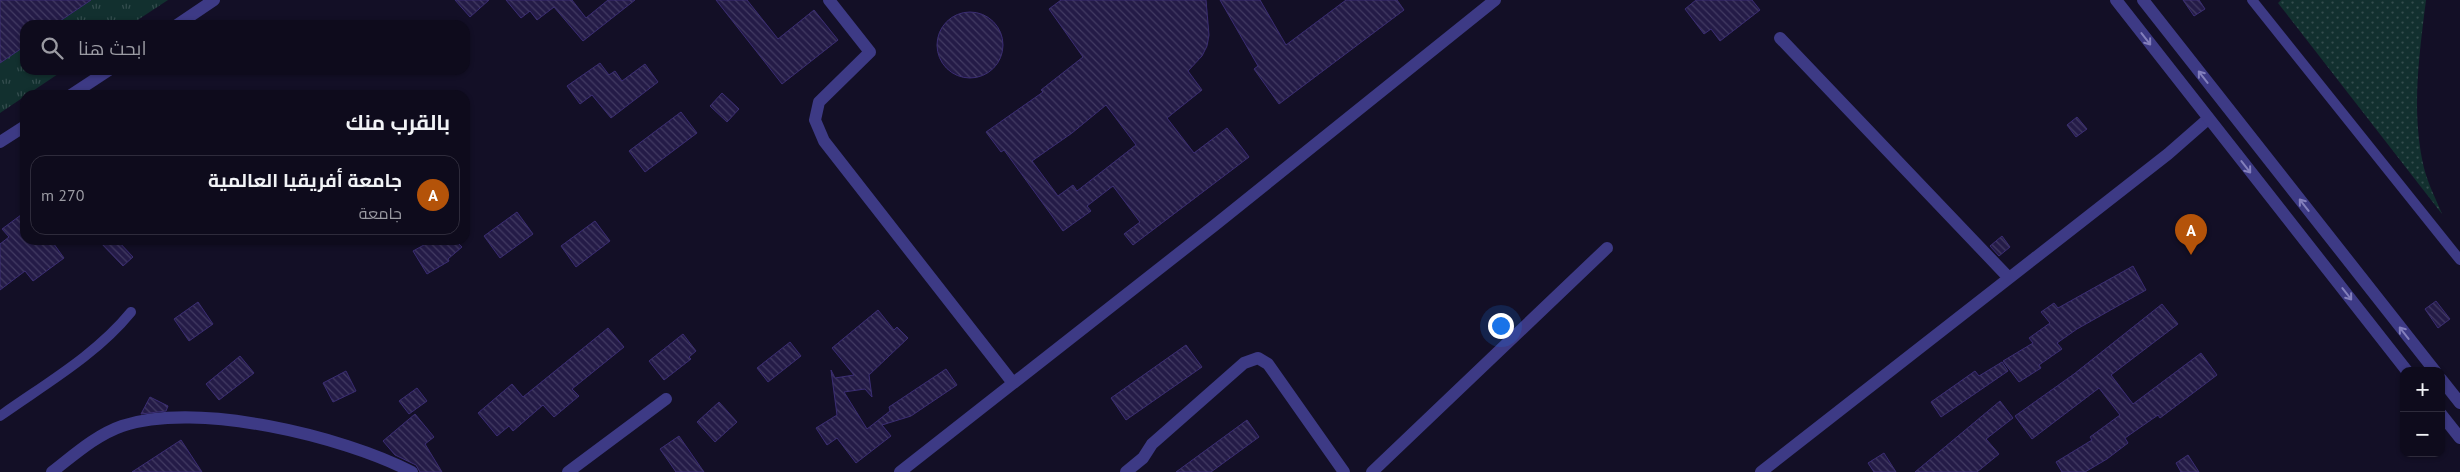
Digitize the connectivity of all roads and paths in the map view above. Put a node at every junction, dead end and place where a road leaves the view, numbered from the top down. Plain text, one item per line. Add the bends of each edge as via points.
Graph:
1 (214, 0) edge
2 (829, 0) edge
3 (1495, 0) edge
4 (2116, 0) edge
5 (2143, 0) edge
6 (2252, 0) edge
7 (1480, 5) edge
8 (184, 20) edge
9 (1780, 38) dead end
10 (101, 75) edge
11 (79, 90) edge
12 (2208, 119) junction
13 (20, 129) edge
14 (0, 142) edge
15 (1607, 248) dead end
16 (2460, 260) edge
17 (2009, 278) junction
18 (131, 312) dead end
19 (2404, 367) edge
20 (2432, 367) edge
21 (1012, 384) junction
22 (2445, 384) edge
23 (666, 399) dead end
24 (2460, 403) edge
25 (0, 416) edge
26 (2445, 419) edge
27 (2460, 438) edge
28 (52, 472) edge
29 (412, 472) edge
30 (568, 472) edge
31 (900, 472) edge
32 (1126, 472) edge
33 (1344, 472) edge
34 (1372, 472) edge
35 (1761, 472) edge

1 - 8 street
2 - 21 street via 870,52 819,102 815,120 824,141
3 - 7 street
4 -> 12 street
20 -> 5 street
6 - 16 lane
7 - 21 street
9 - 17 street
10 - 11 street
12 - 17 street
12 -> 19 street
13 - 14 street
15 - 34 street
17 - 35 street
18 - 25 lane via 118,328 88,353
21 - 31 street
22 - 24 street
23 - 30 street
26 - 27 street
28 - 29 street via 87,444 121,426 147,420 207,417 257,424 331,442 378,456
32 - 33 street via 1143,458 1152,444 1244,363 1258,358 1268,364

